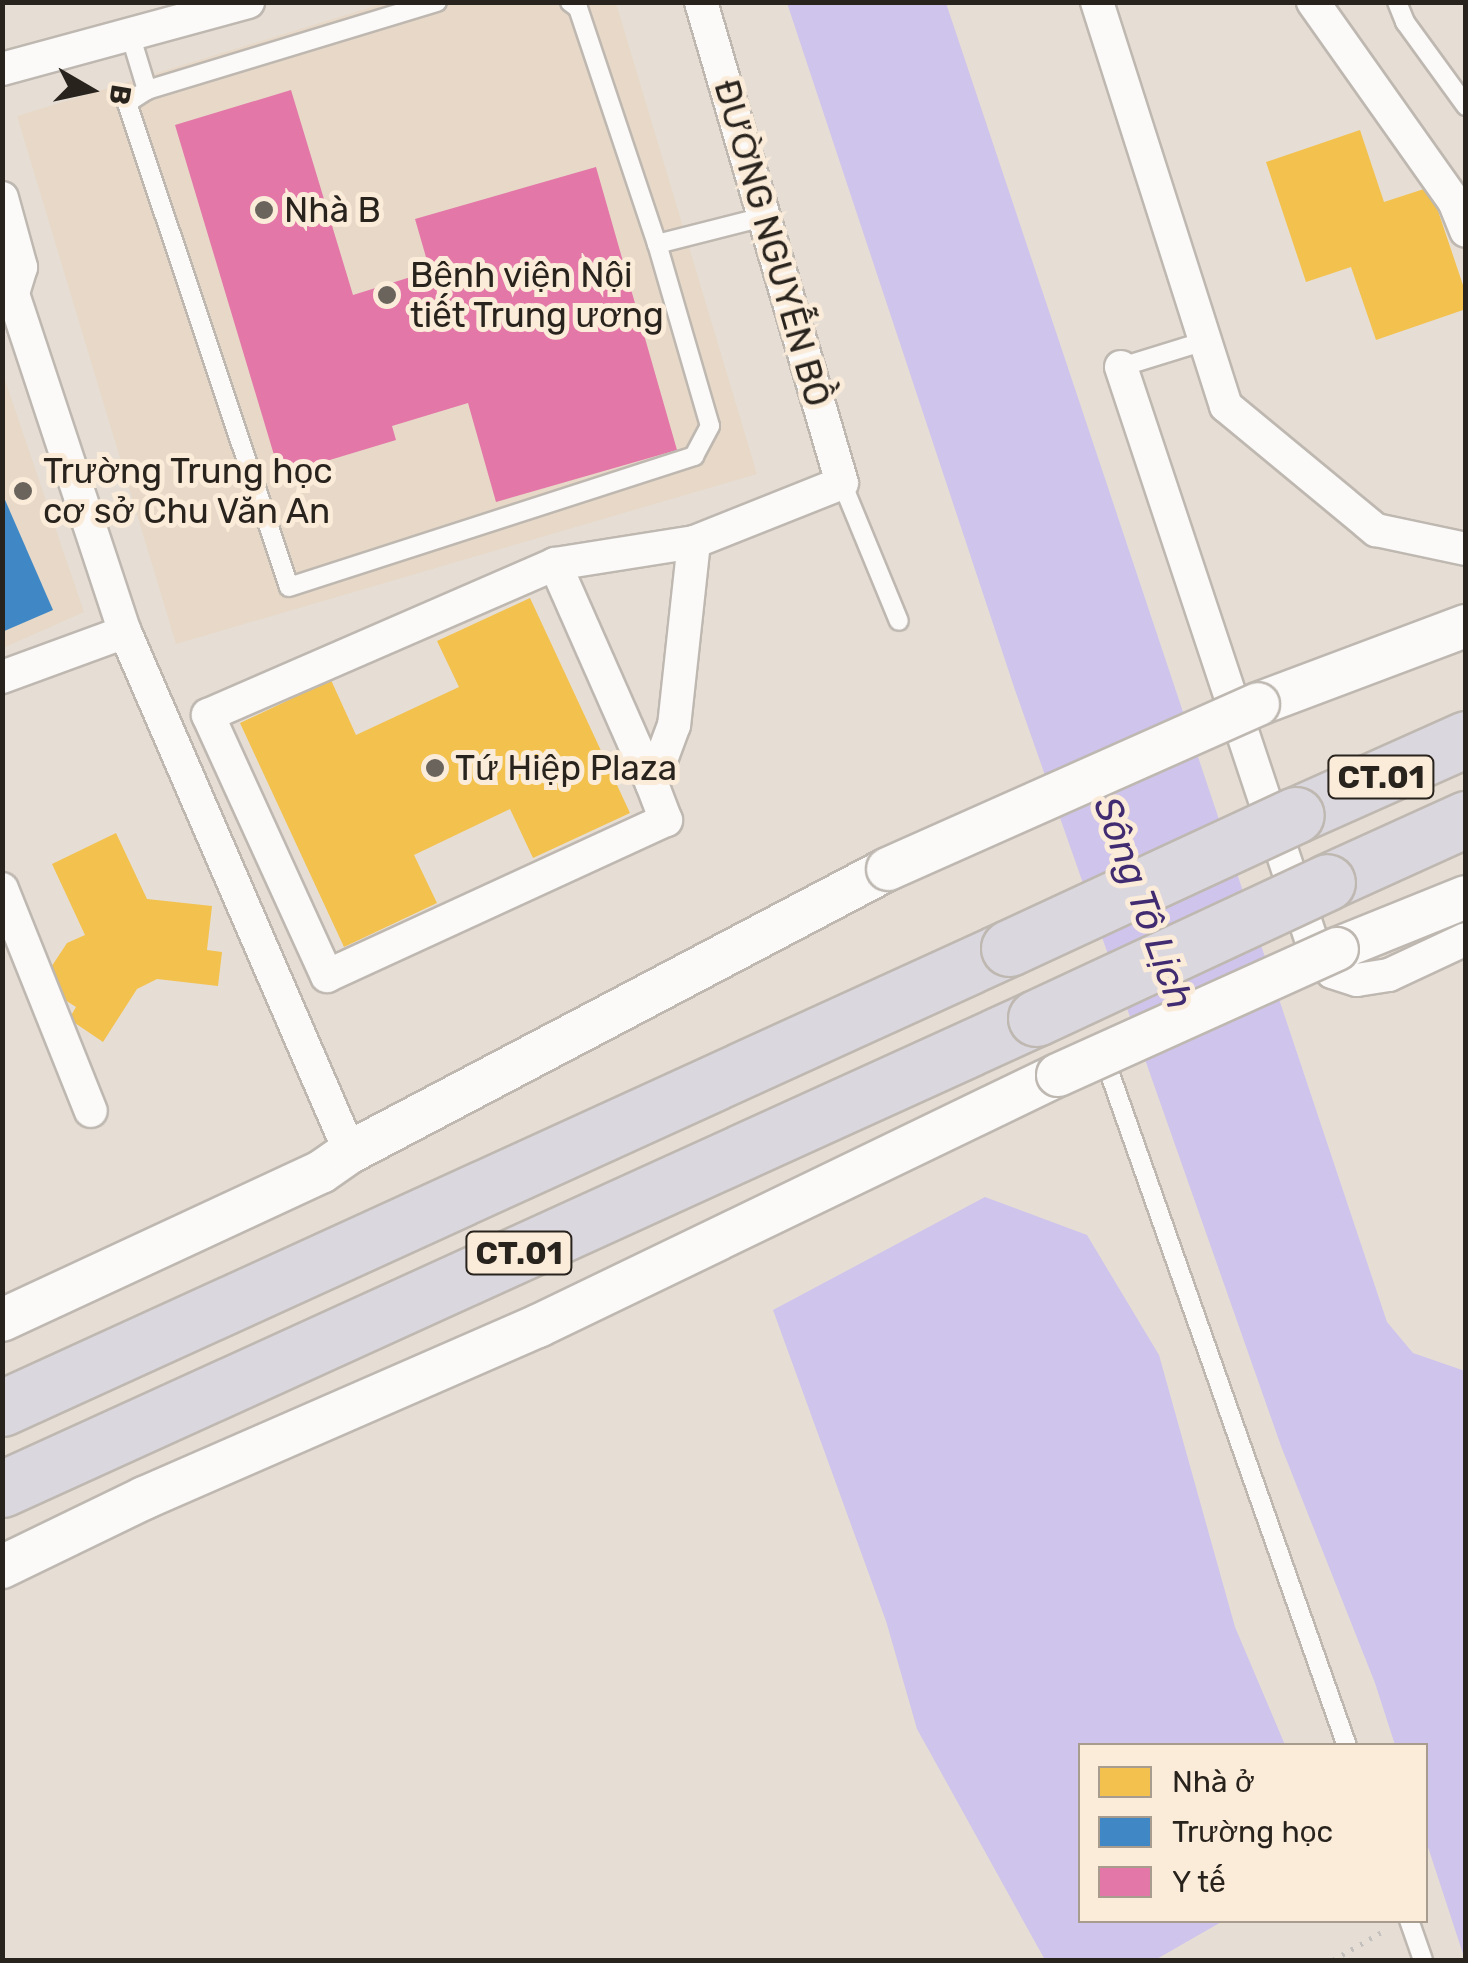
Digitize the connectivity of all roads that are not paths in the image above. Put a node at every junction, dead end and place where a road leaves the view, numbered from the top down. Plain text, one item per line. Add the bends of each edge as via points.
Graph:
1 (248, 2) edge
2 (437, 2) edge
3 (570, 2) edge
4 (701, 2) edge
5 (1097, 2) edge
6 (1313, 2) edge
7 (1397, 2) edge
8 (130, 34) junction
9 (2, 69) edge
10 (147, 90) junction
11 (1466, 106) edge
12 (2, 198) edge
13 (764, 217) junction
14 (1466, 231) edge
15 (658, 244) junction
16 (8, 295) edge
17 (1205, 340) junction
18 (1121, 367) joint
19 (842, 483) junction
20 (694, 542) junction
21 (1466, 549) edge
22 (555, 564) junction
23 (898, 621) dead end
24 (1466, 626) edge
25 (125, 632) junction
26 (2, 678) edge
27 (1466, 739) edge
28 (652, 784) junction
29 (1466, 819) edge
30 (2, 889) edge
31 (1466, 896) edge
32 (1466, 939) edge
33 (1112, 1077) dead end
34 (91, 1112) dead end
35 (350, 1152) junction
36 (2, 1320) edge
37 (2, 1408) edge
38 (2, 1489) edge
39 (2, 1567) edge
40 (1346, 1743) edge
41 (1407, 1923) edge
42 (1422, 1960) edge

1 - 8 street
2 - 10 lane
3 - 15 lane via 578,8
4 - 13 street, ĐƯỜNG NGUYỄN BỒ
5 - 17 street
6 - 14 street via 1454,201
7 - 11 lane
8 - 9 street
8 - 10 lane
10 - 15 lane via 127,102 289,587 694,456 710,426
12 - 16 street via 21,266
13 - 15 lane
13 - 19 street, ĐƯỜNG NGUYỄN BỒ
16 - 25 street
17 - 18 lane
17 - 21 street via 1226,406 1376,530
18 - 32 street via 1312,942 1332,972 1357,980 1389,974
19 - 20 street
19 - 23 lane
20 - 22 street
20 - 28 street via 674,725
22 - 28 street
22 - 28 street via 208,715 234,778 326,976 666,820
24 - 35 street, bridge via 1258,704 888,868
25 - 26 street
25 - 35 street
27 - 37 highway, CT.01, bridge
29 - 38 highway, CT.01, bridge
30 - 34 street
31 - 39 street, bridge via 1058,1075 538,1326
33 - 40 lane
35 - 36 street via 321,1172
41 - 42 lane

